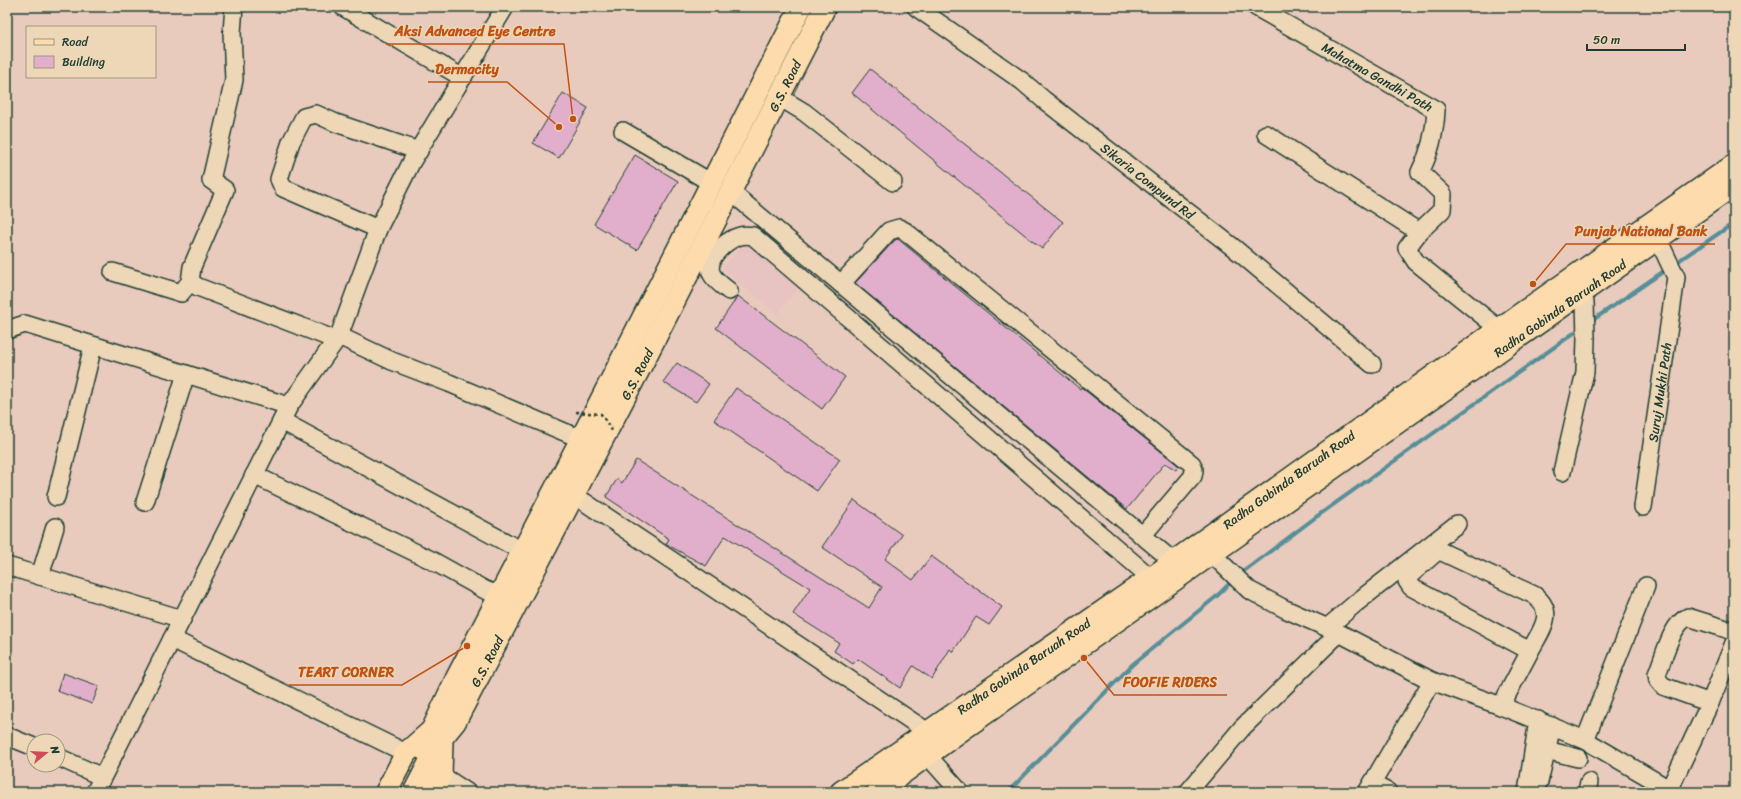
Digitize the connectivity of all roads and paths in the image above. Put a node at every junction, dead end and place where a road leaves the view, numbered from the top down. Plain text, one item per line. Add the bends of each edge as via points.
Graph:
1 (234, 7) edge
2 (343, 7) edge
3 (505, 7) edge
4 (801, 7) edge
5 (825, 7) edge
6 (916, 7) edge
7 (1256, 7) edge
8 (463, 78) junction
9 (779, 98) junction
10 (623, 131) dead end
11 (1266, 134) dead end
12 (419, 151) junction
13 (1734, 165) edge
14 (710, 182) junction
15 (893, 182) dead end
16 (1734, 186) edge
17 (731, 192) junction
18 (378, 229) junction
19 (1419, 232) junction
20 (712, 246) junction
21 (1662, 246) junction
22 (113, 272) dead end
23 (190, 282) junction
24 (841, 284) junction
25 (729, 291) dead end
26 (1582, 293) junction
27 (1499, 329) junction
28 (7, 330) edge
29 (337, 338) junction
30 (93, 346) junction
31 (1372, 364) dead end
32 (186, 374) junction
33 (289, 406) junction
34 (576, 412) dead end
35 (282, 421) junction
36 (612, 432) dead end
37 (581, 439) junction
38 (1562, 472) dead end
39 (254, 475) junction
40 (574, 495) junction
41 (56, 496) dead end
42 (145, 502) dead end
43 (1643, 507) dead end
44 (1457, 524) dead end
45 (55, 527) dead end
46 (1142, 536) junction
47 (522, 551) junction
48 (1212, 554) junction
49 (1174, 562) junction
50 (7, 566) edge
51 (40, 576) junction
52 (1151, 578) junction
53 (1646, 586) dead end
54 (499, 595) junction
55 (182, 618) junction
56 (1333, 630) junction
57 (1734, 633) edge
58 (172, 639) junction
59 (1734, 643) edge
60 (1530, 651) junction
61 (1432, 681) junction
62 (1710, 703) junction
63 (1501, 706) junction
64 (1545, 723) junction
65 (438, 734) junction
66 (7, 736) edge
67 (1585, 740) junction
68 (924, 743) junction
69 (26, 744) edge
70 (1546, 750) junction
71 (1578, 758) dead end
72 (66, 761) edge
73 (425, 769) edge
74 (102, 777) junction
75 (1369, 788) edge
76 (1672, 791) edge
77 (95, 792) edge
78 (386, 792) edge
79 (400, 792) edge
80 (414, 792) edge
81 (468, 792) edge
82 (842, 792) edge
83 (878, 792) edge
84 (960, 792) edge
85 (1188, 792) edge
86 (1388, 792) edge
87 (1527, 792) edge
88 (1537, 792) edge

1 - 23 street via 234,80 211,180 225,190 192,267
2 - 8 street
3 - 8 street
4 - 14 main road, G.S. Road
5 - 9 main road, G.S. Road
6 - 31 street, Sikaria Compund Rd via 1022,81 1234,248
7 - 19 street, Mahatma Gandhi Path via 1436,110 1436,127 1420,172 1444,194 1442,210
8 - 12 street
9 - 15 street via 804,112
9 - 17 main road, G.S. Road
10 - 14 street
11 - 19 street
12 - 18 street
12 - 18 street via 316,114 304,117 291,142 280,180 283,188
13 - 27 main road, Radha Gobinda Baruah Road
14 - 37 main road, G.S. Road
16 - 21 main road, Radha Gobinda Baruah Road
17 - 20 main road, G.S. Road
17 - 24 street
18 - 29 street
19 - 27 street, Mahatma Gandhi Path via 1407,248 1416,262
20 - 25 street via 710,270 714,280
20 - 40 main road, G.S. Road
20 - 52 street via 746,234 754,236
21 - 26 main road, Radha Gobinda Baruah Road
21 - 43 street, Suruj Mukhi Path via 1676,277
22 - 23 street via 182,293
23 - 29 street
24 - 46 street
24 - 46 street via 889,231 899,228 905,231 933,251 1192,464 1193,476
26 - 38 street via 1585,302 1585,372
26 - 48 main road, Radha Gobinda Baruah Road
27 - 49 main road, Radha Gobinda Baruah Road
28 - 30 street via 25,324
29 - 33 street
29 - 37 street
30 - 32 street
30 - 41 street
32 - 33 street
32 - 42 street
33 - 35 street
34 - 36 path, bridge via 600,414
35 - 39 street
35 - 47 street
37 - 47 main road, G.S. Road
39 - 54 street
39 - 55 street
40 - 65 main road, G.S. Road via 455,722
40 - 68 street via 708,585
44 - 56 street via 1356,603
45 - 51 street
46 - 49 street
47 - 54 main road, G.S. Road
48 - 56 street via 1249,590
48 - 68 main road, Radha Gobinda Baruah Road
49 - 52 main road, Radha Gobinda Baruah Road
50 - 51 street
51 - 55 street
52 - 68 main road, Radha Gobinda Baruah Road
53 - 67 street
54 - 65 main road, G.S. Road via 438,714
55 - 58 street
56 - 61 street
56 - 85 street via 1242,728
57 - 62 street via 1688,617 1675,627 1658,674 1658,680 1663,686
58 - 73 street
58 - 74 street
59 - 62 street
60 - 60 street via 1410,587 1407,581 1409,576 1440,551 1534,595 1546,608 1546,620
60 - 63 street
61 - 63 street
61 - 75 street
62 - 76 street
63 - 64 street
64 - 67 street
64 - 70 street
64 - 87 street
65 - 73 main road
65 - 73 main road
66 - 69 street
67 - 76 street
68 - 82 main road, Radha Gobinda Baruah Road
68 - 83 main road, Radha Gobinda Baruah Road
68 - 84 street
70 - 71 street
70 - 88 street
72 - 74 street
73 - 78 main road
73 - 79 main road
73 - 80 main road
73 - 81 street
74 - 77 street
75 - 86 street

